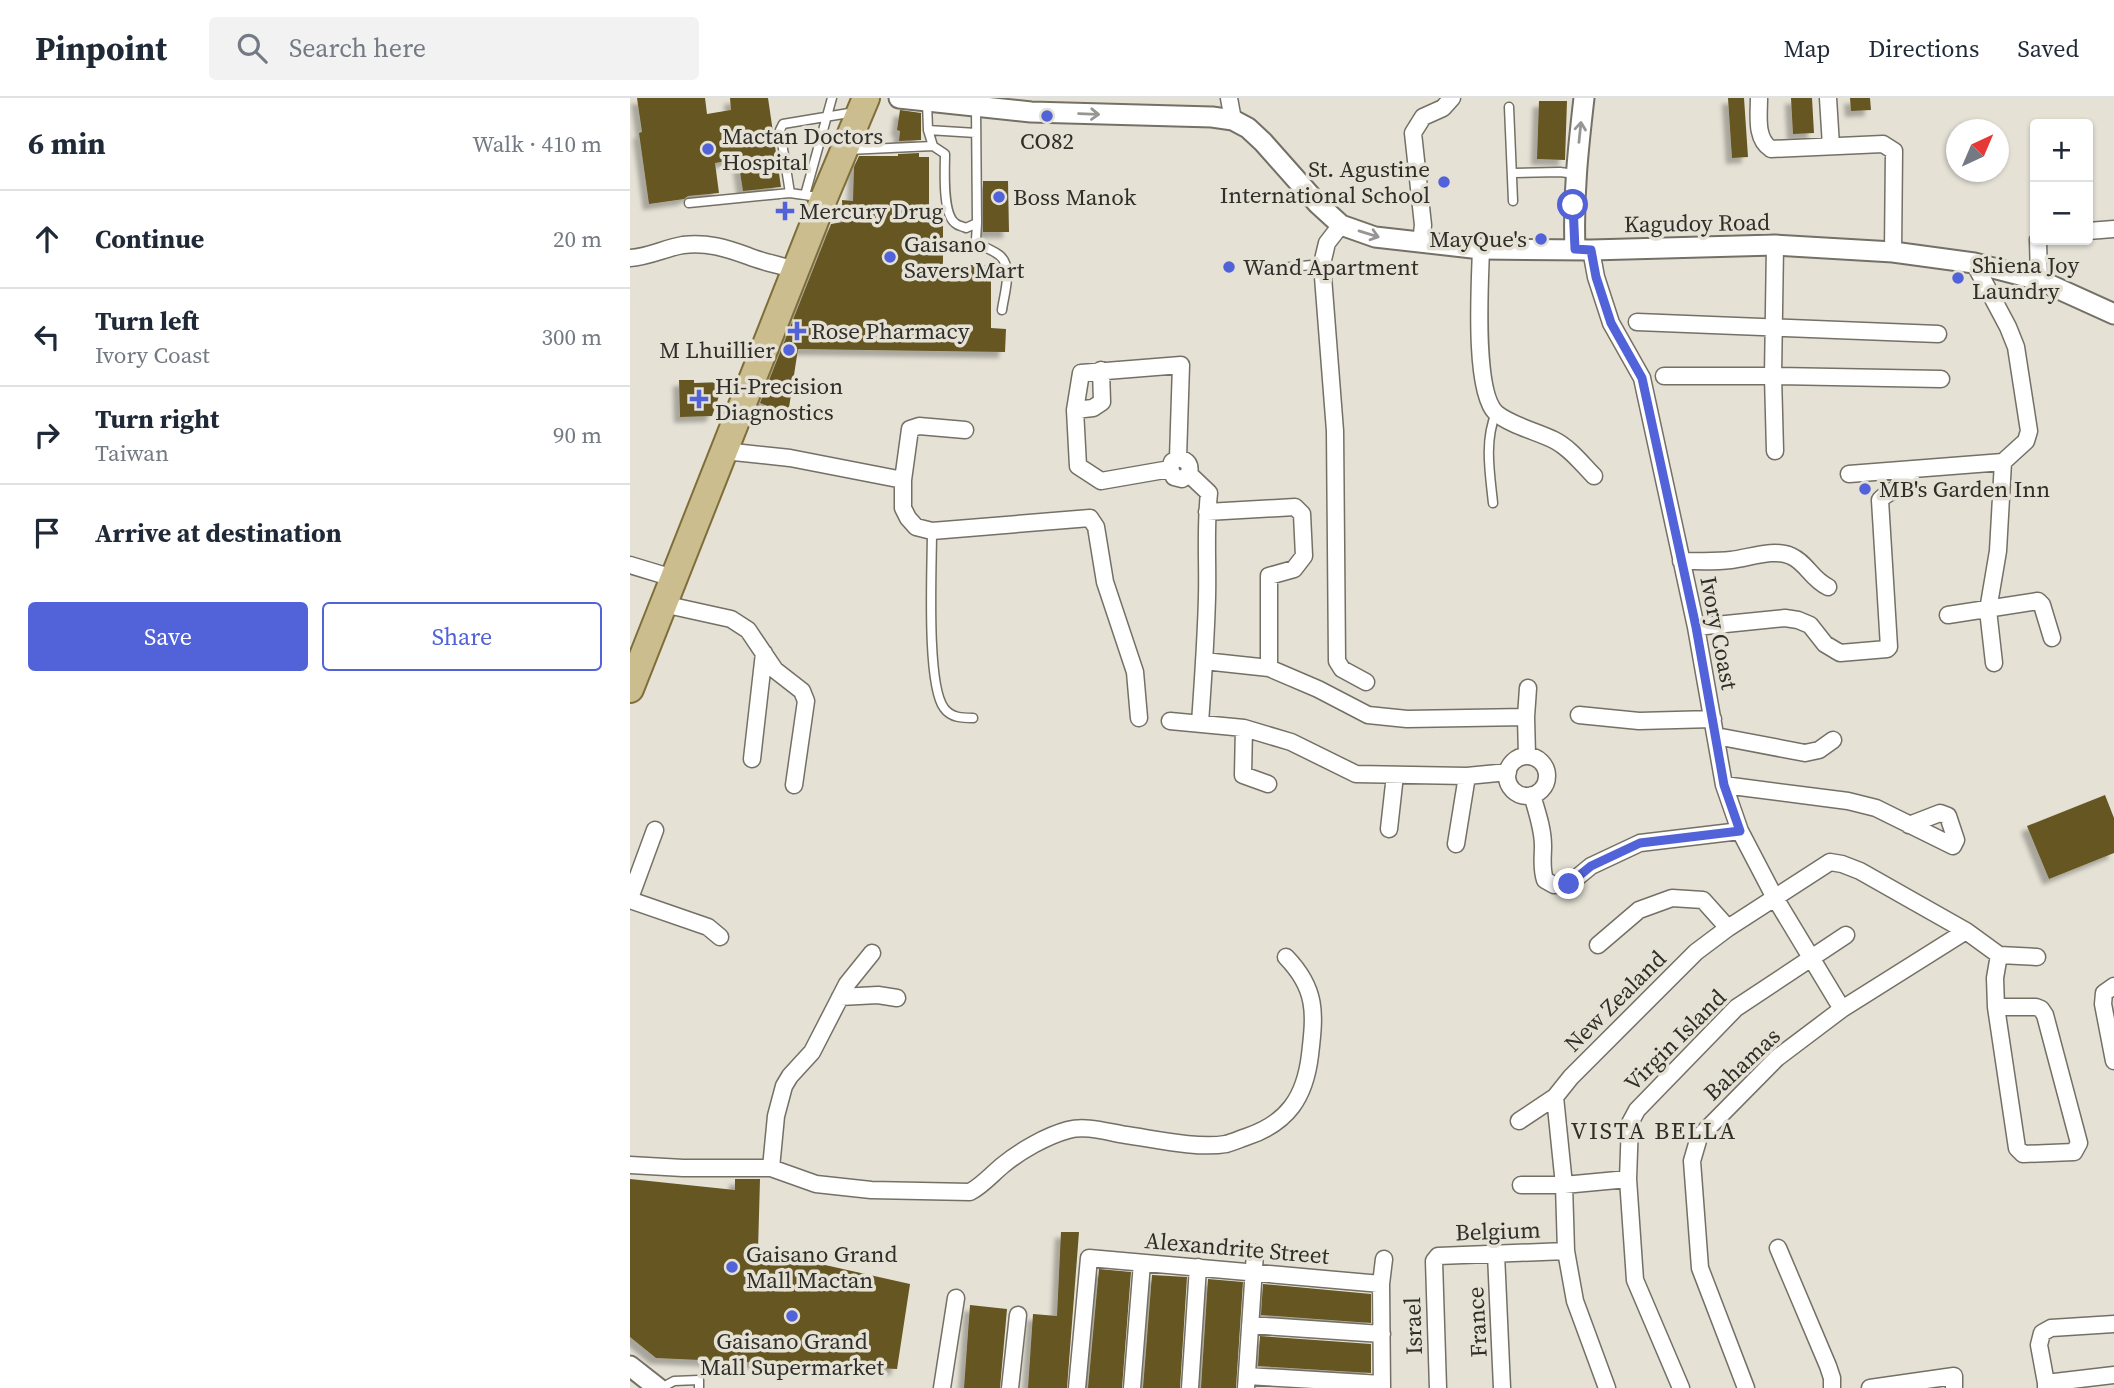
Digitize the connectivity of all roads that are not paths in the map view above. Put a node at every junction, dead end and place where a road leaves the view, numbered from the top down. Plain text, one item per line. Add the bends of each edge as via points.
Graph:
1 (832, 98) edge
2 (899, 98) edge
3 (1229, 98) edge
4 (1452, 98) edge
5 (1584, 98) edge
6 (1759, 98) edge
7 (1828, 98) edge
8 (927, 102) junction
9 (863, 105) edge
10 (976, 107) junction
11 (1509, 107) dead end
12 (826, 117) junction
13 (1233, 120) junction
14 (928, 130) junction
15 (976, 133) junction
16 (933, 146) junction
17 (1831, 146) junction
18 (845, 150) junction
19 (1513, 173) junction
20 (1575, 174) junction
21 (790, 193) junction
22 (814, 197) junction
23 (1513, 201) dead end
24 (689, 202) dead end
25 (977, 223) junction
26 (1341, 225) junction
27 (2114, 229) edge
28 (2093, 231) edge
29 (1421, 243) junction
30 (1775, 245) junction
31 (2038, 245) edge
32 (1480, 249) junction
33 (1583, 249) junction
34 (1893, 252) junction
35 (630, 258) edge
36 (1974, 263) junction
37 (1322, 264) junction
38 (1269, 269) dead end
39 (795, 270) junction
40 (2039, 281) junction
41 (1002, 310) dead end
42 (2114, 314) edge
43 (1637, 322) dead end
44 (1775, 328) junction
45 (1938, 334) dead end
46 (1101, 370) junction
47 (1664, 376) dead end
48 (1773, 376) junction
49 (1941, 379) dead end
50 (1075, 410) junction
51 (1496, 413) junction
52 (965, 430) dead end
53 (723, 451) junction
54 (1775, 451) dead end
55 (2003, 462) junction
56 (1174, 464) junction
57 (1915, 469) junction
58 (1849, 474) dead end
59 (1594, 476) dead end
60 (903, 480) junction
61 (1493, 503) dead end
62 (1207, 512) junction
63 (932, 531) junction
64 (1681, 561) junction
65 (630, 565) edge
66 (673, 578) junction
67 (1828, 587) dead end
68 (663, 604) junction
69 (1988, 610) junction
70 (1948, 615) dead end
71 (1696, 627) junction
72 (2052, 638) dead end
73 (764, 653) junction
74 (1205, 661) junction
75 (1994, 663) dead end
76 (1269, 668) junction
77 (1366, 682) dead end
78 (1528, 688) dead end
79 (630, 689) edge
80 (1579, 715) dead end
81 (1526, 717) junction
82 (973, 718) dead end
83 (1139, 718) dead end
84 (1713, 719) junction
85 (1170, 721) dead end
86 (1200, 723) junction
87 (1244, 728) junction
88 (1716, 736) junction
89 (1833, 740) dead end
90 (1527, 756) junction
91 (752, 759) dead end
92 (1508, 772) junction
93 (1395, 775) junction
94 (1467, 776) junction
95 (1268, 784) dead end
96 (794, 785) dead end
97 (1724, 785) junction
98 (1532, 795) junction
99 (1909, 825) dead end
100 (1389, 829) dead end
101 (655, 830) dead end
102 (1740, 831) junction
103 (1456, 844) dead end
104 (1775, 898) junction
105 (630, 899) edge
106 (1728, 928) junction
107 (1966, 931) junction
108 (1846, 934) dead end
109 (720, 937) dead end
110 (1598, 945) dead end
111 (872, 953) dead end
112 (1999, 955) junction
113 (1286, 957) dead end
114 (1812, 957) junction
115 (2037, 957) dead end
116 (2114, 986) edge
117 (840, 997) junction
118 (897, 998) dead end
119 (1996, 1007) junction
120 (1843, 1009) junction
121 (2114, 1060) edge
122 (1555, 1097) junction
123 (1519, 1121) dead end
124 (630, 1165) edge
125 (771, 1168) junction
126 (1628, 1179) junction
127 (1521, 1185) dead end
128 (1564, 1185) junction
129 (1778, 1248) dead end
130 (1566, 1251) junction
131 (1255, 1253) dead end
132 (1496, 1254) junction
133 (1384, 1259) dead end
134 (1433, 1261) joint
135 (1142, 1263) junction
136 (1198, 1267) junction
137 (1253, 1272) junction
138 (1381, 1284) junction
139 (956, 1298) dead end
140 (1018, 1315) dead end
141 (2114, 1324) edge
142 (1250, 1325) junction
143 (1382, 1334) junction
144 (630, 1366) edge
145 (2114, 1375) edge
146 (1247, 1382) edge
147 (2046, 1385) edge
148 (1382, 1386) edge
149 (659, 1388) edge
150 (699, 1388) edge
151 (942, 1388) edge
152 (1010, 1388) edge
153 (1077, 1388) edge
154 (1132, 1388) edge
155 (1190, 1388) edge
156 (1438, 1388) edge
157 (1503, 1388) edge
158 (1606, 1388) edge
159 (1681, 1388) edge
160 (1746, 1388) edge
161 (1832, 1388) edge
162 (1870, 1388) edge
163 (1954, 1388) edge

1 - 12 lane
2 - 8 street
3 - 13 street
4 - 29 street via 1423,117 1413,133
20 -> 5 street
6 - 17 street via 1764,145 1771,149
7 - 17 street
8 - 10 street
8 - 14 lane
9 - 12 lane
9 - 18 main road
10 -> 13 street
10 - 15 lane
11 - 19 lane
12 - 21 lane via 783,124 780,130
12 - 22 lane
13 - 26 street, Kagudoy Road via 1263,142
14 - 15 lane
14 - 16 lane
15 - 25 lane
16 - 18 lane
16 - 25 lane via 945,154 950,215 965,228
17 - 34 street via 1884,144 1894,151
18 - 22 main road
19 - 20 lane
19 - 23 lane
20 - 33 street via 1573,205
21 - 22 lane
21 - 24 lane
22 - 39 main road
25 - 41 lane via 976,240 1006,261
26 -> 29 street, Kagudoy Road via 1375,237
26 - 37 street via 1327,243
27 - 28 street
29 - 32 street, Kagudoy Road
30 - 33 street, Kagudoy Road
30 - 34 street, Kagudoy Road
30 - 44 street
31 - 40 street
32 - 33 street, Kagudoy Road
32 - 51 street via 1484,389
33 - 64 street, Ivory Coast via 1611,323 1642,378
34 - 36 street, Kagudoy Road
35 - 39 street via 701,244 725,247
36 - 40 street, Kagudoy Road
36 - 55 street via 2016,347 2029,431 2026,441
37 - 38 lane
37 - 77 street via 1335,431 1337,662
39 - 53 main road
40 - 42 street, Kagudoy Road
43 - 44 street
44 - 45 street
44 - 48 street
46 - 50 street via 1081,373
46 - 50 street via 1102,402
46 - 56 street via 1181,365
47 - 48 street
48 - 49 street
48 - 54 street
50 - 56 street via 1078,466 1101,481
51 - 59 street via 1553,440
51 - 61 lane via 1489,460
52 - 60 street via 910,429
53 - 60 street via 790,458
53 - 66 main road
55 - 57 street
55 - 69 street via 1998,551
56 - 62 street via 1184,459 1189,463 1189,474 1209,494
57 - 58 street
57 - 71 street via 1881,500 1887,649 1840,653 1825,644 1810,625 1785,618
60 - 63 street via 903,508 908,518 916,527
62 - 74 street
62 - 76 street via 1295,507 1302,514 1304,556 1294,569 1269,576
63 - 82 lane via 936,691 949,714
63 - 83 street via 1090,519 1135,672
64 - 67 street via 1791,555
64 - 71 street, Ivory Coast
65 - 66 street
66 - 68 main road
68 - 73 street via 731,619 748,630
68 - 79 main road
69 - 70 street
69 - 72 street via 2038,601
69 - 75 street
71 - 84 street, Ivory Coast
73 - 91 street
73 - 96 street via 775,670 802,691 806,701
74 - 76 street
74 - 86 street
76 - 81 street via 1367,715
78 - 81 street
80 - 84 street via 1639,721
81 - 90 street
84 - 88 street, Ivory Coast
85 - 86 street
86 - 87 street
87 - 93 street via 1291,742 1356,774
87 - 95 street via 1243,775
88 - 89 street via 1805,753
88 - 97 street, Ivory Coast
90 - 92 street via 1514,761
90 - 98 street via 1539,760 1546,771 1546,783
92 - 94 street
92 - 98 street via 1514,790
93 - 94 street
93 - 100 street
94 - 103 street
97 - 99 street via 1848,801
97 - 102 street, Ivory Coast
98 - 102 street via 1542,830 1542,869 1545,880 1554,885 1569,884 1591,866 1640,843
101 - 105 street
102 - 104 street, Ivory Coast
104 - 106 street, New Zealand
104 - 107 street, New Zealand via 1830,862 1842,864
104 - 114 street, Ivory Coast
105 - 109 street via 708,927
106 - 110 street via 1703,900 1672,898 1639,910
106 - 122 street, New Zealand via 1696,952
107 - 112 street, New Zealand
107 - 120 street, Bahamas
108 - 114 street, Virgin Island
111 - 117 street
112 - 115 street
112 - 119 street
113 - 125 street via 1303,978 1314,1007 1307,1077 1299,1098 1278,1122 1257,1133 1226,1144 1204,1144 1086,1128 1068,1130 1021,1150 970,1192 816,1184
114 - 120 street, Ivory Coast
114 - 126 street, Virgin Island via 1736,1008 1637,1110 1630,1123
116 - 121 street via 2104,993 2103,1004
117 - 118 street
117 - 125 street via 812,1052 784,1086
119 - 119 street via 2017,1148 2023,1154 2074,1152 2079,1143 2045,1016 2036,1007
120 - 160 street, Bahamas via 1776,1058 1699,1137 1692,1161 1700,1268
122 - 123 street, New Zealand
122 - 128 street
124 - 125 street
126 - 128 street
126 - 159 street, Virgin Island via 1635,1280
127 - 128 street
128 - 130 street
129 - 161 street via 1828,1366
130 - 132 street, Belgium
130 - 158 street via 1574,1301
131 - 137 street
132 - 134 street, Belgium via 1438,1256
132 - 157 street, France
133 - 138 street
134 - 156 street, Israel
135 - 136 street, Alexandrite Street
135 - 153 street, Alexandrite Street via 1089,1258
135 - 154 street
136 - 137 street, Alexandrite Street
136 - 155 street
137 - 138 street, Alexandrite Street
137 - 142 street
138 - 143 street
139 - 151 street
140 - 152 street
141 - 147 street via 2050,1328 2042,1334 2039,1345
142 - 143 street
142 - 146 street
143 - 148 street
144 - 149 street
145 - 147 street
146 - 148 street
149 - 150 lane via 674,1381 699,1380
162 - 163 street via 1954,1376

